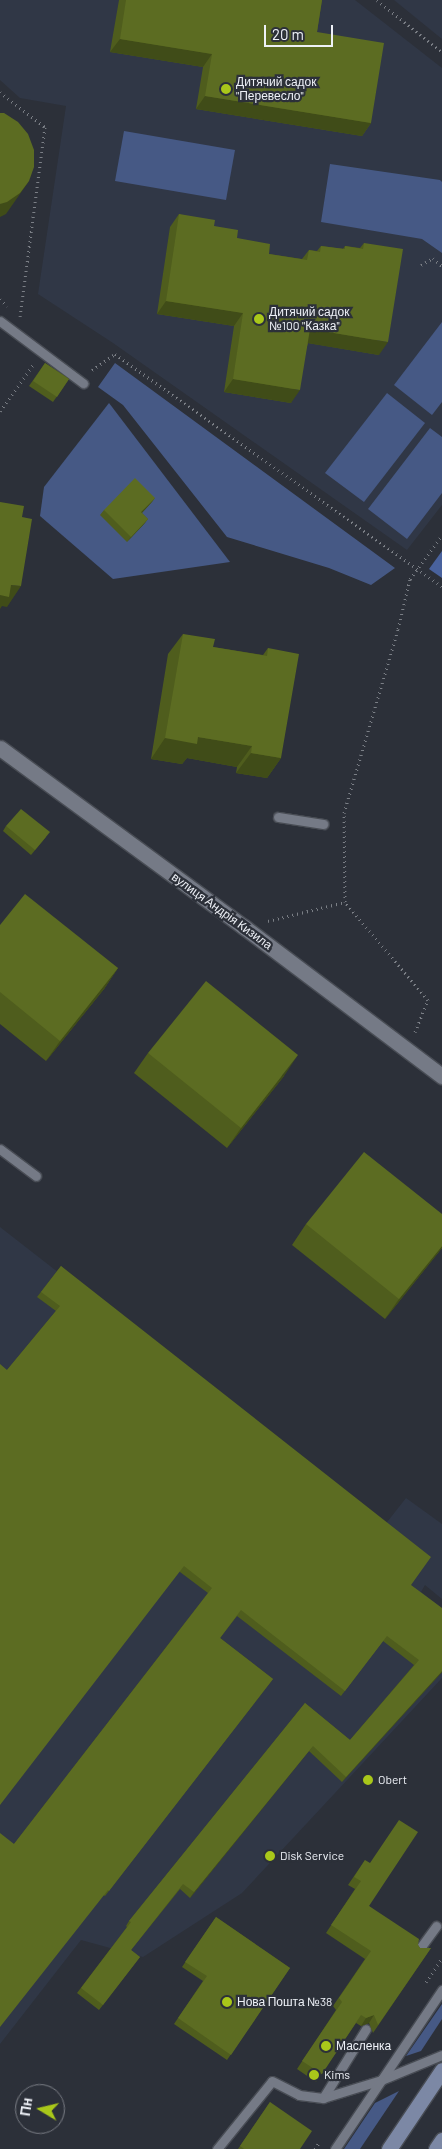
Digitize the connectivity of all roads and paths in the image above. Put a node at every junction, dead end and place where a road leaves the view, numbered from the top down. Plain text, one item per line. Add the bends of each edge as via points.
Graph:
1 (377, 0) edge
2 (442, 52) edge
3 (0, 94) edge
4 (420, 266) dead end
5 (442, 266) edge
6 (0, 300) edge
7 (20, 316) junction
8 (0, 321) edge
9 (27, 321) dead end
10 (42, 353) junction
11 (85, 364) dead end
12 (83, 383) dead end
13 (0, 412) edge
14 (442, 535) edge
15 (416, 568) junction
16 (442, 586) edge
17 (0, 748) edge
18 (278, 817) dead end
19 (323, 824) dead end
20 (345, 902) junction
21 (244, 927) junction
22 (407, 1050) junction
23 (442, 1076) edge
24 (0, 1149) edge
25 (36, 1176) dead end
26 (436, 1926) dead end
27 (418, 1951) edge
28 (442, 1990) edge
29 (366, 2029) edge
30 (442, 2054) edge
31 (442, 2070) edge
32 (380, 2080) junction
33 (323, 2098) junction
34 (442, 2140) edge
35 (217, 2149) edge
36 (335, 2149) edge
37 (389, 2149) edge
38 (436, 2149) edge

1 - 2 path
3 - 7 path via 45,127
4 - 5 path via 433,258
6 - 7 path
7 - 9 path
8 - 10 lane
10 - 12 lane
10 - 13 path
11 - 15 path via 92,370 115,354
14 - 15 path
15 - 16 path
15 - 20 path via 410,579 344,813
17 - 21 street, вулиця Андрія Кизила
18 - 19 lane
20 - 21 path
20 - 22 path via 428,1000
21 - 22 street, вулиця Андрія Кизила
22 - 23 street, вулиця Андрія Кизила
24 - 25 lane
26 - 27 lane
28 - 32 lane
29 - 33 lane
30 - 32 lane
31 - 37 main road
32 - 33 lane
32 - 36 lane
33 - 35 lane via 299,2095 272,2081
34 - 38 main road

